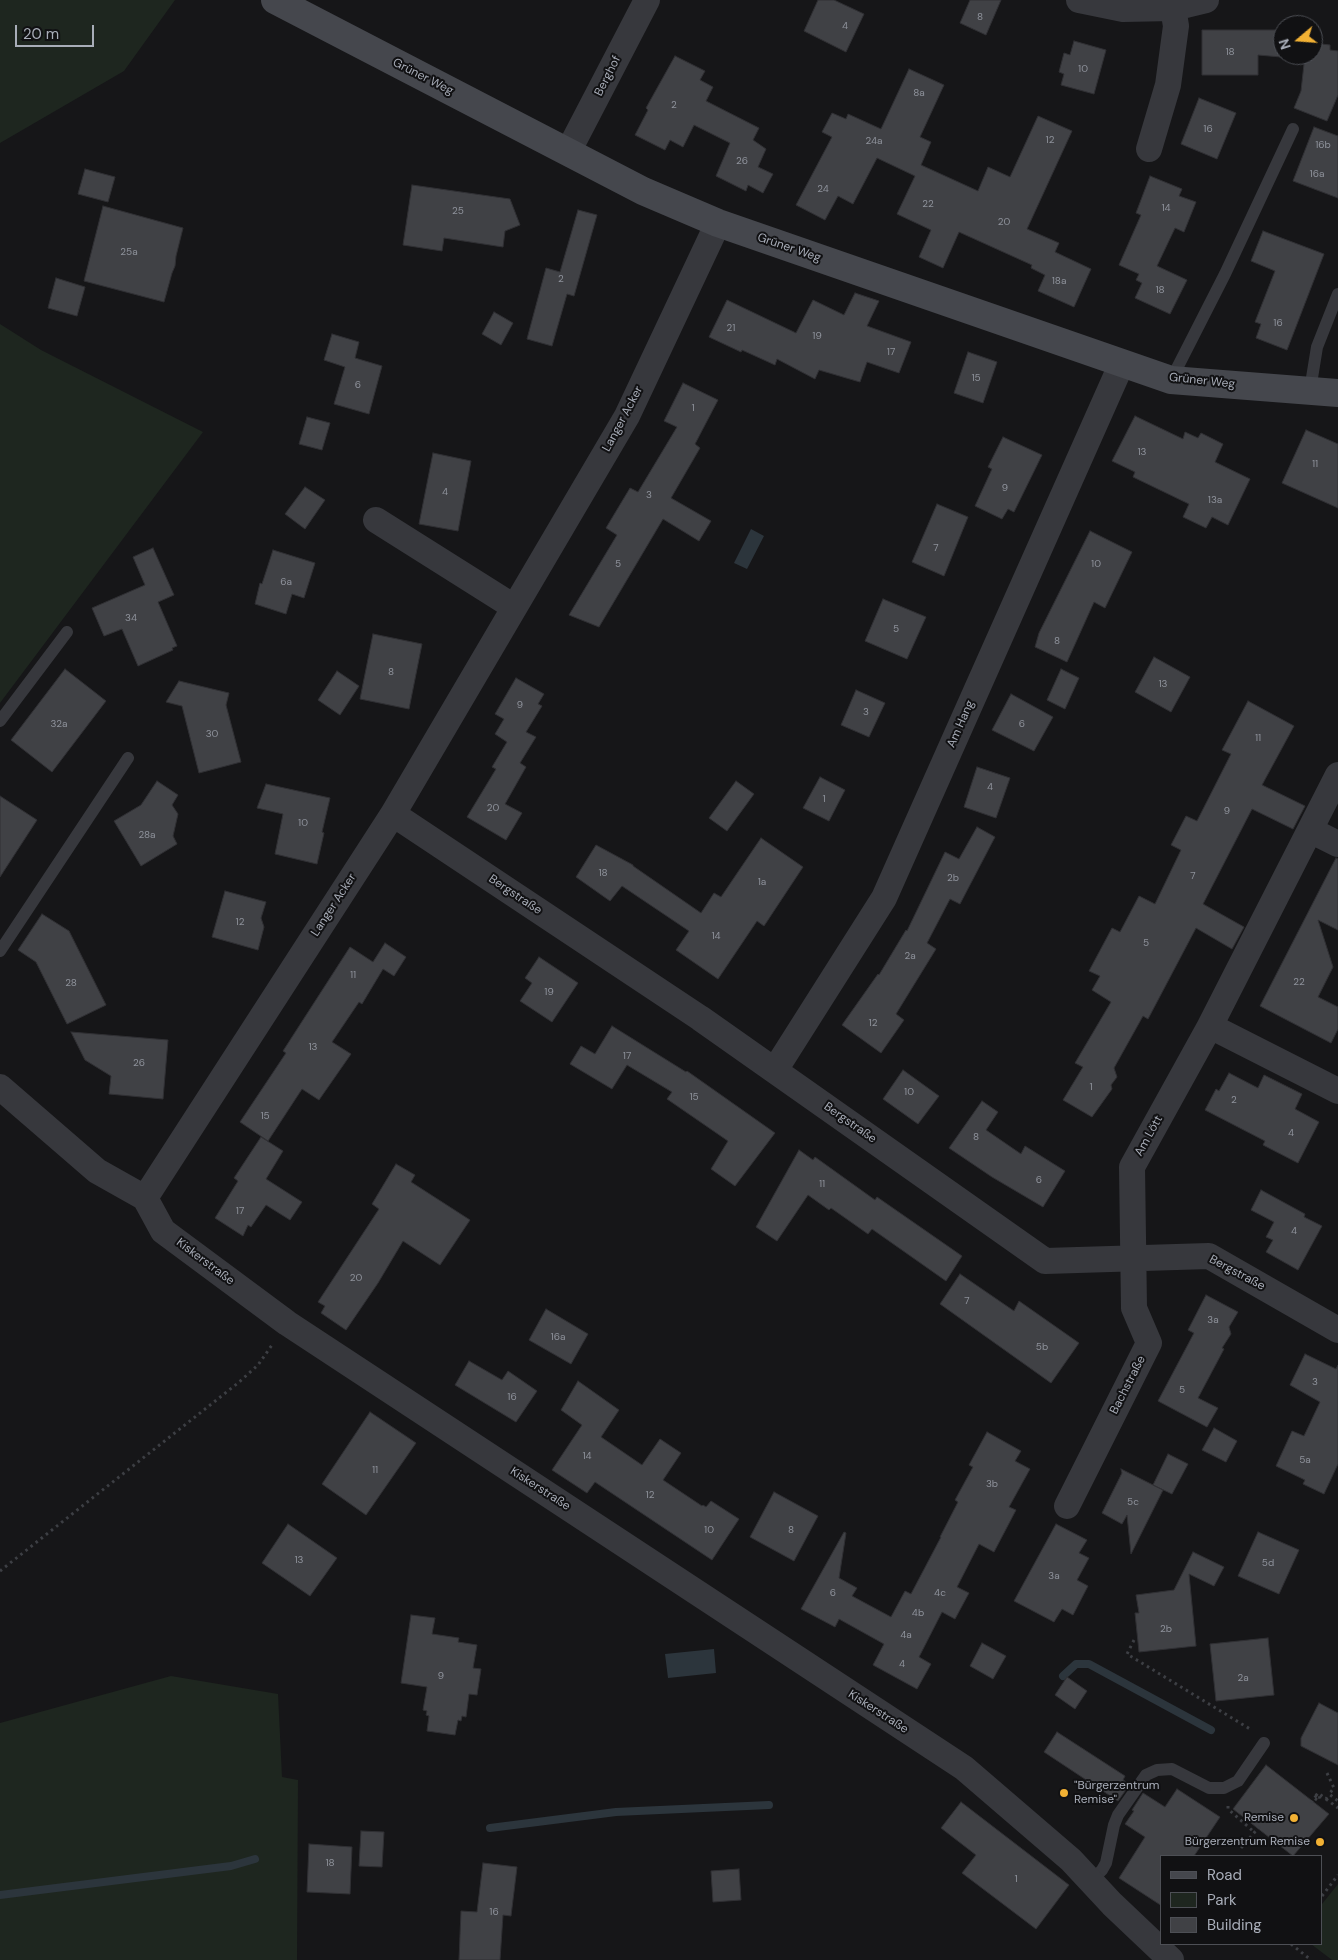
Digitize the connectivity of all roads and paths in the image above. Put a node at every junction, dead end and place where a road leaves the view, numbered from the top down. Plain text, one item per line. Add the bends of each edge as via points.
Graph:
1 (275, 0) edge
2 (647, 0) edge
3 (1079, 0) edge
4 (1206, 0) edge
5 (1173, 8) junction
6 (1293, 129) dead end
7 (1149, 149) dead end
8 (568, 152) junction
9 (718, 223) junction
10 (1338, 294) edge
11 (1122, 363) junction
12 (1171, 380) junction
13 (1310, 390) junction
14 (1338, 392) edge
15 (376, 520) dead end
16 (514, 607) junction
17 (68, 632) dead end
18 (0, 721) edge
19 (128, 758) dead end
20 (1338, 776) edge
21 (393, 814) junction
22 (1310, 830) junction
23 (1338, 844) edge
24 (0, 951) edge
25 (1210, 1026) junction
26 (775, 1070) junction
27 (0, 1087) edge
28 (1338, 1091) edge
29 (145, 1198) junction
30 (1132, 1258) junction
31 (287, 1324) junction
32 (1338, 1330) edge
33 (1067, 1506) dead end
34 (0, 1571) edge
35 (1134, 1640) dead end
36 (1264, 1743) joint
37 (1327, 1772) dead end
38 (1224, 1788) junction
39 (1329, 1794) junction
40 (1326, 1799) junction
41 (1338, 1801) edge
42 (1311, 1803) dead end
43 (1338, 1808) edge
44 (1260, 1826) dead end
45 (1254, 1832) junction
46 (1241, 1848) dead end
47 (1338, 1875) edge
48 (1091, 1881) junction
49 (1323, 1895) edge
50 (1292, 1945) edge
51 (1171, 1960) edge
52 (1311, 1960) edge

1 - 8 street, Grüner Weg
2 - 8 street, Berghof
3 - 5 street via 1123,9
4 - 5 street
5 - 7 street via 1176,26 1168,85
6 - 12 lane
8 - 9 street, Grüner Weg via 643,191
9 - 11 street, Grüner Weg
9 - 16 street, Langer Acker via 627,416
10 - 13 lane via 1316,347
11 - 12 street, Grüner Weg
11 - 26 street, Am Hang via 884,898
12 - 13 street, Grüner Weg
13 - 14 street, Grüner Weg
15 - 16 street
16 - 21 street, Langer Acker
17 - 18 lane
19 - 24 lane
20 - 22 street, Am Lött
21 - 26 street, Bergstraße
21 - 29 street, Langer Acker
22 - 23 street
22 - 25 street, Am Lött
25 - 28 street
25 - 30 street, Am Lött via 1132,1167
26 - 30 street, Bergstraße via 1045,1261
27 - 29 street via 97,1171
29 - 31 street, Kiskerstraße via 163,1231
30 - 32 street, Bergstraße via 1209,1256
30 - 33 street, Bachstraße via 1134,1308 1149,1344
31 - 34 path via 258,1365 238,1383
31 - 48 street, Kiskerstraße via 964,1768
35 - 36 path via 1127,1654 1250,1728
36 - 38 lane via 1238,1781
37 - 39 path via 1334,1788
38 - 45 path via 1228,1809
38 - 48 lane via 1209,1788 1172,1769 1146,1775 1118,1815 1106,1863
39 - 40 path
39 - 41 path
40 - 42 path via 1318,1793
40 - 43 path
44 - 45 path
45 - 46 path
47 - 49 path
48 - 51 street, Kiskerstraße
50 - 52 path

